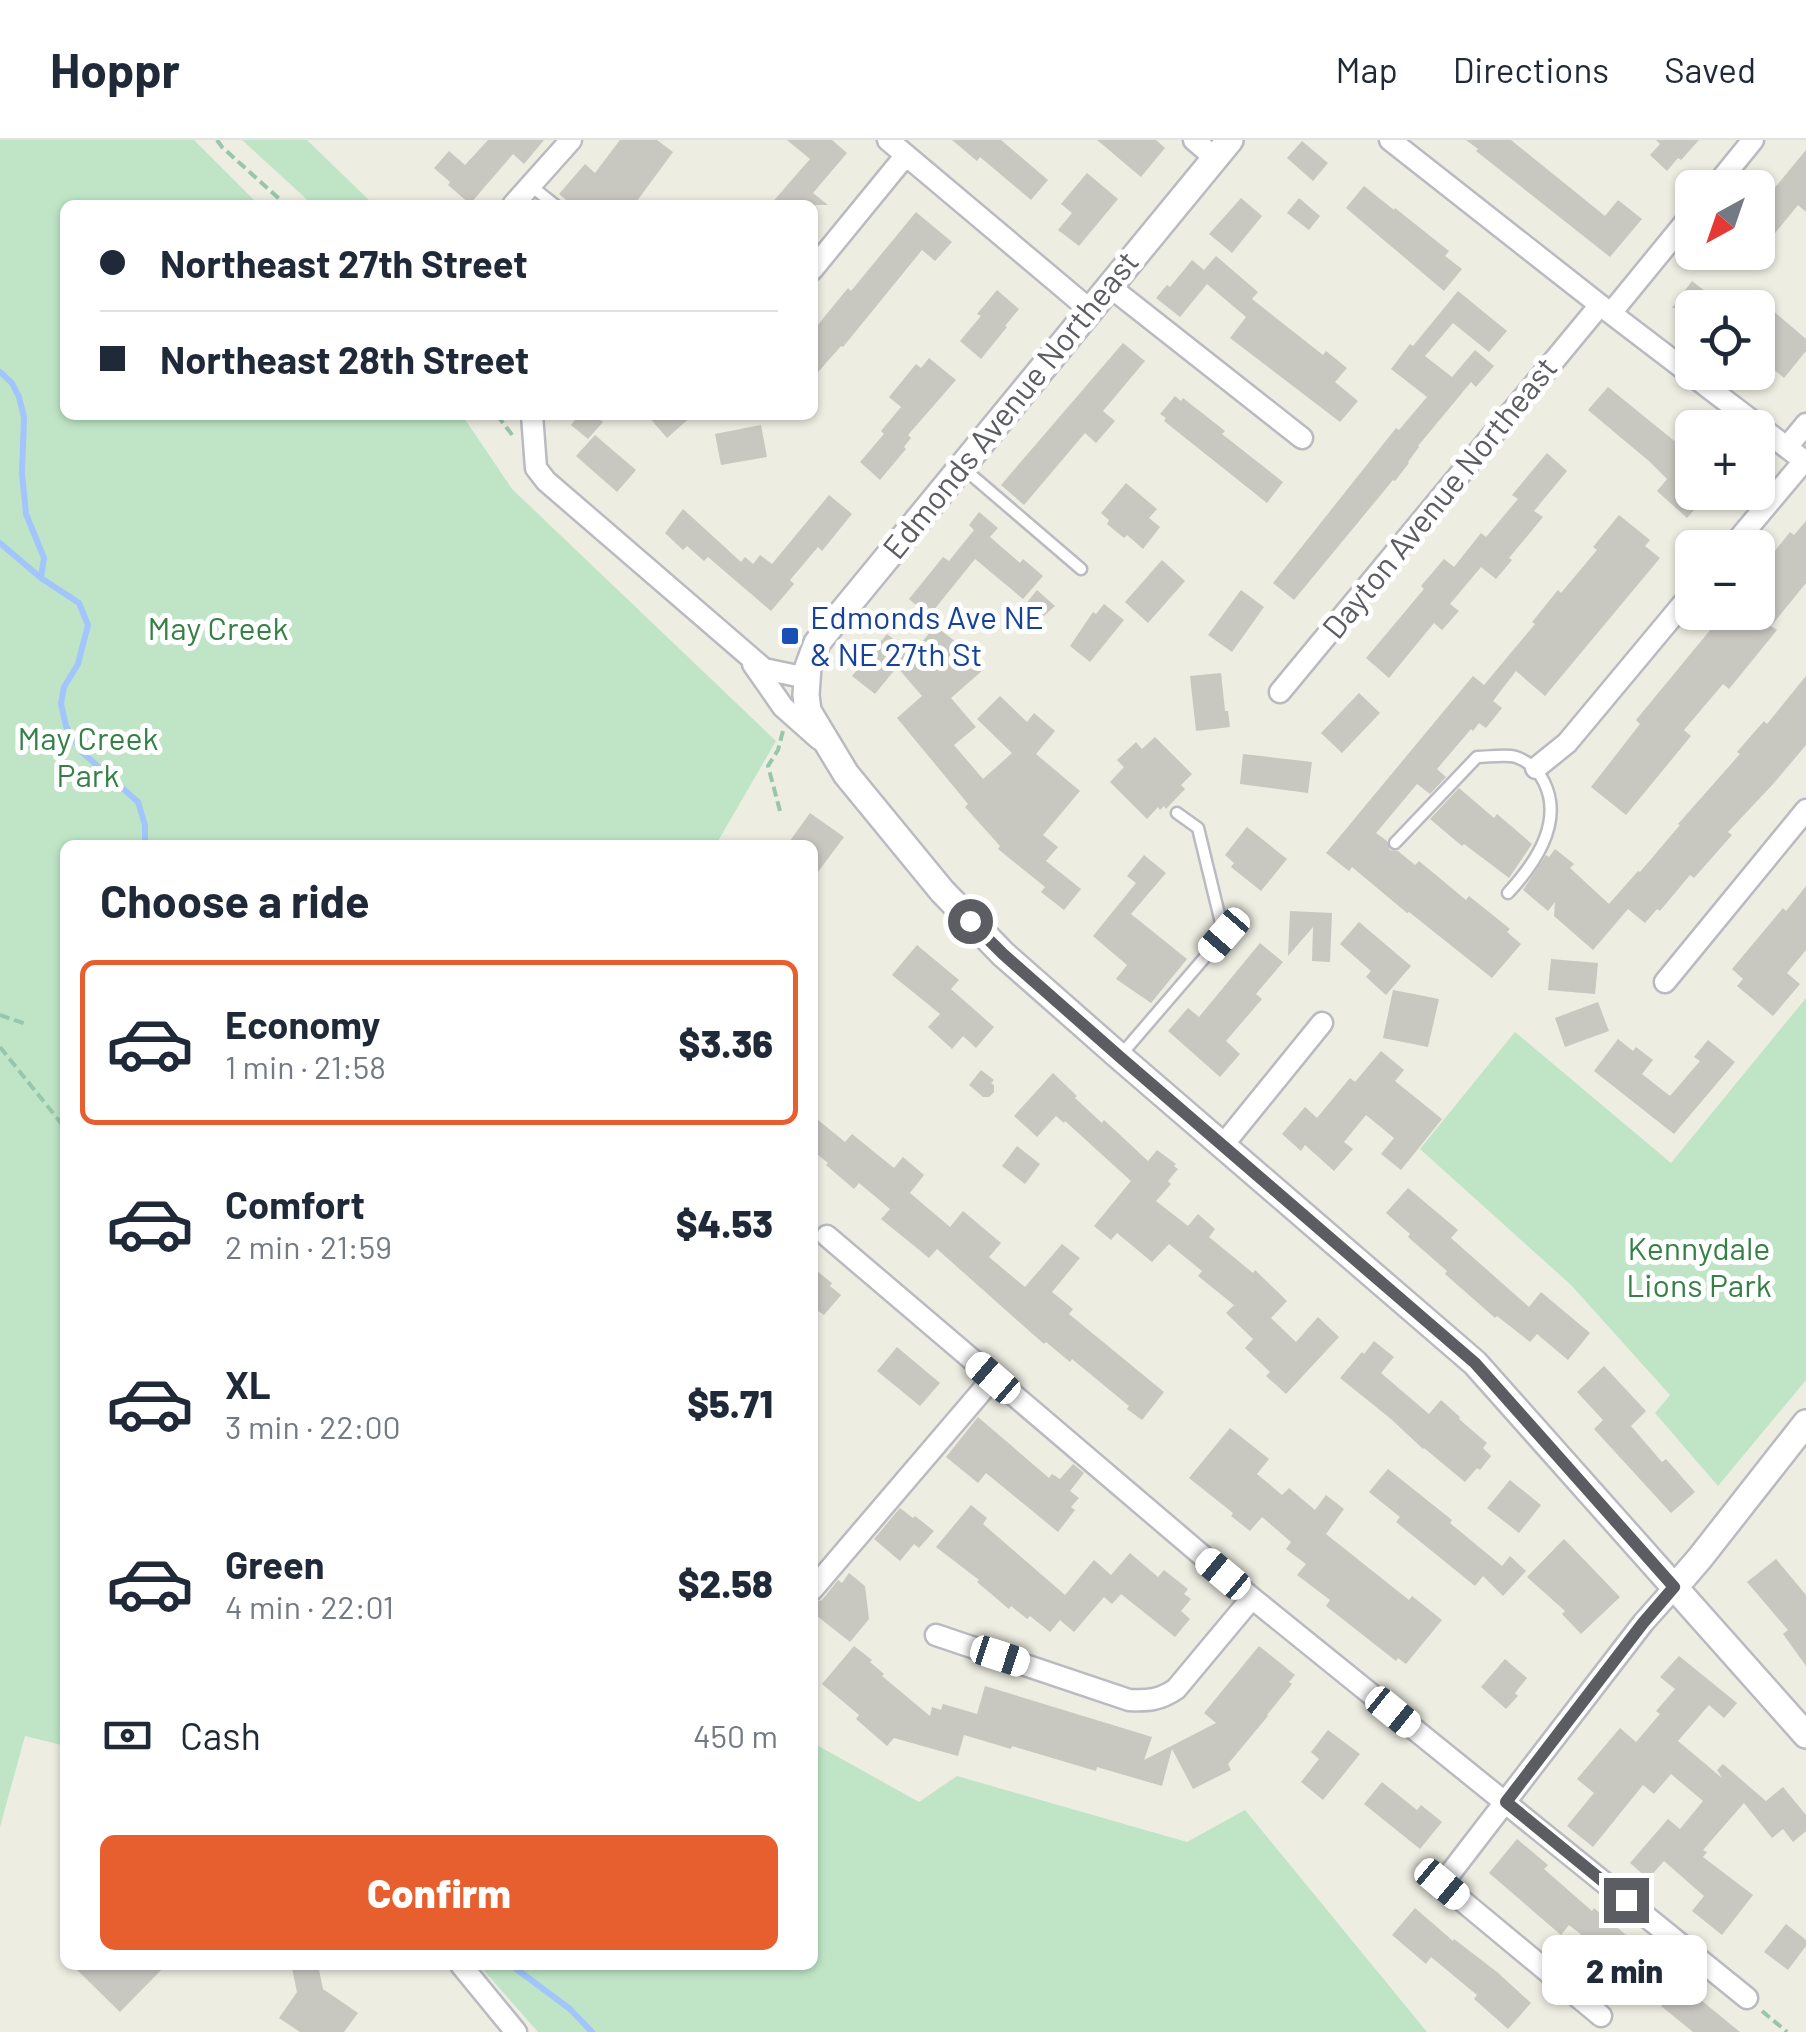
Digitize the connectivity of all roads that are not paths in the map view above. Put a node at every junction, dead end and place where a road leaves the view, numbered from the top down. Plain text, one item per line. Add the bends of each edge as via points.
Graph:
1 (572, 140) edge
2 (888, 140) edge
3 (1194, 140) edge
4 (1390, 140) edge
5 (1753, 140) edge
6 (1222, 149) edge
7 (906, 156) junction
8 (1729, 170) edge
9 (531, 185) junction
10 (518, 200) edge
11 (548, 200) edge
12 (1675, 233) edge
13 (818, 263) edge
14 (1110, 286) junction
15 (1605, 309) junction
16 (1090, 310) junction
17 (532, 420) edge
18 (1806, 424) edge
19 (1302, 438) dead end
20 (1787, 447) junction
21 (1805, 462) edge
22 (961, 467) junction
23 (1746, 530) edge
24 (1081, 569) dead end
25 (1675, 613) edge
26 (746, 654) junction
27 (807, 678) junction
28 (1280, 692) dead end
29 (829, 747) junction
30 (1536, 768) junction
31 (1806, 810) edge
32 (1177, 813) dead end
33 (1395, 843) dead end
34 (1508, 893) dead end
35 (1665, 982) dead end
36 (1322, 1023) dead end
37 (1120, 1057) junction
38 (1223, 1145) junction
39 (827, 1236) dead end
40 (993, 1378) junction
41 (1802, 1437) edge
42 (818, 1583) edge
43 (1674, 1587) junction
44 (1252, 1598) junction
45 (936, 1635) dead end
46 (1806, 1734) edge
47 (1506, 1802) junction
48 (465, 1970) edge
49 (1748, 1998) road end
50 (1600, 2016) dead end
51 (516, 2032) edge

1 - 9 street
2 - 7 street
3 - 6 street
4 - 15 street
5 - 8 street
6 - 14 street, Edmonds Avenue Northeast
7 - 13 street
7 - 16 street
9 - 10 street
9 - 11 lane
12 - 15 street, Dayton Avenue Northeast
14 - 16 street, Edmonds Avenue Northeast
14 - 19 street
15 - 20 street
15 - 28 street, Dayton Avenue Northeast
16 - 22 street, Edmonds Avenue Northeast
17 - 26 street via 536,468 546,482
18 - 20 street
20 - 21 street
21 - 23 street
22 - 24 lane
22 - 27 street, Edmonds Avenue Northeast via 817,643
25 - 30 street via 1566,743
26 - 27 street via 764,669
26 - 29 street via 783,707
27 - 29 street via 808,711
29 - 37 street via 942,892
30 - 33 lane via 1514,756 1477,757
30 - 34 lane via 1547,787 1550,824
31 - 35 street
32 - 37 lane via 1198,828 1224,935
36 - 38 street
37 - 38 street
38 - 43 street via 1475,1363
39 - 40 street
40 - 42 street
40 - 44 street
41 - 43 street
43 - 46 street
43 - 47 street
44 - 45 street via 1176,1689 1149,1701
44 - 47 street
47 - 49 street
47 - 50 street via 1442,1884
48 - 51 street

